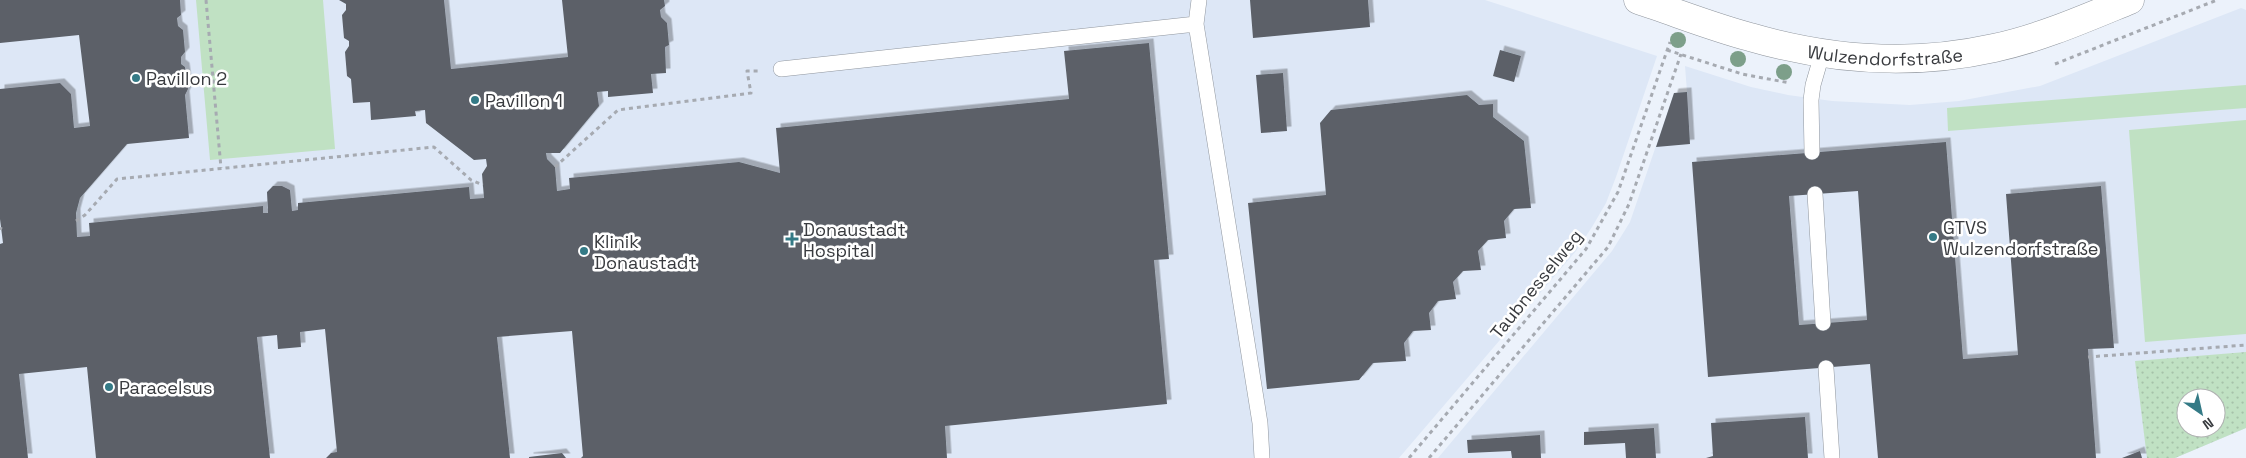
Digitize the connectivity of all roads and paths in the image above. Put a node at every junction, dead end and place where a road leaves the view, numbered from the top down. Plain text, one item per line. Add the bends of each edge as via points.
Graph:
1 (206, 0) edge
2 (1199, 0) edge
3 (1638, 0) edge
4 (2130, 0) edge
5 (1196, 24) junction
6 (1667, 50) dead end
7 (1681, 54) dead end
8 (1822, 54) junction
9 (781, 69) joint
10 (1812, 152) dead end
11 (555, 167) dead end
12 (221, 168) junction
13 (483, 185) dead end
14 (1816, 194) dead end
15 (76, 221) dead end
16 (1823, 323) dead end
17 (2246, 345) edge
18 (2088, 357) dead end
19 (1826, 368) dead end
20 (1262, 458) edge
21 (1409, 458) edge
22 (1429, 458) edge
23 (1832, 458) edge

1 - 12 path
2 - 5 lane
3 - 8 street, Wulzendorfstraße via 1750,37
4 - 8 street, Wulzendorfstraße via 2052,31 1995,48 1951,56 1879,59
5 - 9 lane
5 - 20 lane via 1260,423
6 - 21 path, Taubnesselweg via 1618,192 1586,249
7 - 22 path, Taubnesselweg via 1629,204 1608,247
8 - 10 lane via 1811,100
9 - 11 path via 747,71 751,94 618,110
12 - 13 path via 434,147 471,180
12 - 15 path via 116,179
14 - 16 lane
17 - 18 path
19 - 23 lane

